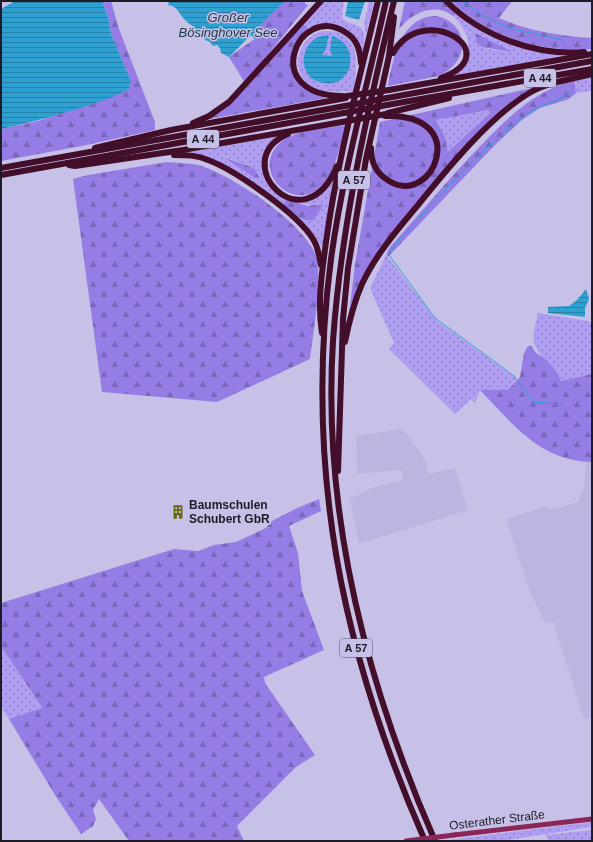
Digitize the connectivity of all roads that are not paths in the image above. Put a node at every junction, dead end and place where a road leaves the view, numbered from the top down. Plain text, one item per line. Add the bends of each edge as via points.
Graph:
1 (321, 1) edge
2 (378, 1) edge
3 (386, 1) edge
4 (395, 1) edge
5 (446, 1) edge
6 (401, 32) dead end
7 (466, 39) dead end
8 (592, 52) edge
9 (592, 61) edge
10 (592, 69) edge
11 (592, 74) edge
12 (359, 79) junction
13 (384, 79) junction
14 (427, 83) junction
15 (489, 87) junction
16 (346, 97) junction
17 (385, 115) junction
18 (308, 128) junction
19 (171, 130) junction
20 (371, 136) junction
21 (344, 148) junction
22 (157, 154) junction
23 (69, 156) junction
24 (62, 164) junction
25 (1, 168) edge
26 (1, 175) edge
27 (322, 272) junction
28 (324, 342) junction
29 (341, 363) junction
30 (336, 486) junction
31 (592, 819) edge
32 (405, 841) edge
33 (425, 841) edge
34 (435, 841) edge

1 - 19 highway via 229,102 208,116
2 - 12 highway
3 - 28 highway, A 57 via 337,223
4 - 13 highway via 391,46
4 - 30 highway, A 57 via 356,169 344,242 332,363
5 - 8 highway via 478,25 509,41 555,52
6 - 13 highway
7 - 14 highway via 466,53 456,70
8 - 14 highway
9 - 23 highway, A 44, bridge
10 - 15 highway, A 44
11 - 29 highway via 540,88 522,98 482,133 438,179 388,242 363,283 351,313
12 - 16 highway via 360,51 348,34 336,28 322,27 302,38 293,57 298,78 316,93
12 - 21 highway
13 - 20 highway
14 - 16 highway, bridge
15 - 17 highway
15 - 24 highway, A 44, bridge
16 - 19 highway
17 - 18 highway, bridge
17 - 20 highway via 416,119 431,131 438,148 434,167 422,180 413,184 392,183 374,168 371,158
18 - 21 highway via 281,137 273,144 267,155 267,177 274,188 284,196 302,199 318,193 332,177
18 - 22 highway
19 - 23 highway via 104,145
20 - 29 highway via 348,268
21 - 27 highway
22 - 24 highway via 75,166
22 - 27 highway via 207,159 267,196 298,221 313,238
23 - 25 highway, A 44
24 - 26 highway, A 44
27 - 28 highway via 319,318
28 - 33 highway, A 57 via 323,417 326,479 340,579 370,700
29 - 30 highway
30 - 34 highway, A 57 via 349,577 368,659 391,730
31 - 32 main road, Osterather Straße, bridge

